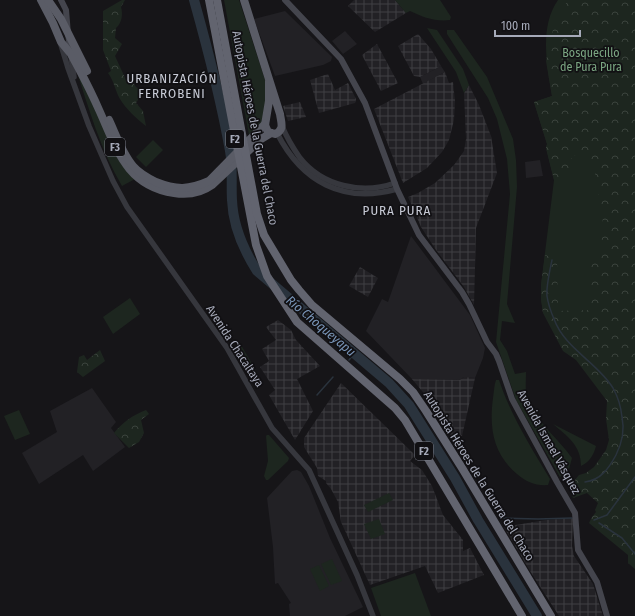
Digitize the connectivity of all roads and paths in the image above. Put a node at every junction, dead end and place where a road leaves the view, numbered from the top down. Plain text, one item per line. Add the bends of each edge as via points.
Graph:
1 (41, 0) edge
2 (48, 0) edge
3 (62, 0) edge
4 (209, 0) edge
5 (217, 0) edge
6 (244, 0) edge
7 (284, 0) edge
8 (66, 10) junction
9 (57, 21) junction
10 (68, 34) junction
11 (60, 42) junction
12 (71, 54) junction
13 (269, 81) junction
14 (76, 90) junction
15 (266, 123) junction
16 (278, 128) junction
17 (259, 136) junction
18 (395, 182) junction
19 (210, 183) junction
20 (397, 190) junction
21 (373, 616) edge
22 (522, 616) edge
23 (551, 616) edge
24 (607, 616) edge

1 - 9 highway, F3
2 - 9 highway, F3
3 - 8 main road, Avenida Chacaltaya
4 - 22 highway, Autopista Héroes de la Guerra del Chaco / F2 via 256,245 267,276 292,315 313,337 395,408 405,420
5 - 23 highway, Autopista Héroes de la Guerra del Chaco / F2 via 257,214 264,235 291,280 312,305 413,392
6 - 13 highway
7 - 18 main road, Avenida Ismael Vásquez via 341,59 366,104
8 - 9 main road
8 - 10 main road, Avenida Chacaltaya
9 - 10 highway, F3
9 - 11 highway, F3
10 - 12 main road, Avenida Chacaltaya
10 - 19 highway, F3 via 133,166 145,176 180,189
11 - 12 highway, F3
11 - 14 street, Avenida Chacaltaya
12 - 14 street, Avenida Chacaltaya
12 - 19 highway, F3 via 118,153 130,171 139,179 169,192 197,192 208,188
13 - 15 highway
13 - 16 highway via 277,101
14 - 21 street, Avenida Chacaltaya via 106,169 127,207 227,348 272,428 309,470
15 - 16 highway via 267,130
15 - 16 highway via 268,118 278,118
15 - 17 highway, F3
16 - 17 highway, F3
16 - 18 street via 301,159 329,181 365,189
16 - 20 street via 288,152 301,167 332,188 372,195
17 - 19 highway, F3
18 - 20 main road, Avenida Ismael Vásquez
20 - 24 main road, Avenida Ismael Vásquez via 425,244 469,304 487,342 496,354 512,399 575,513 578,550 597,582

